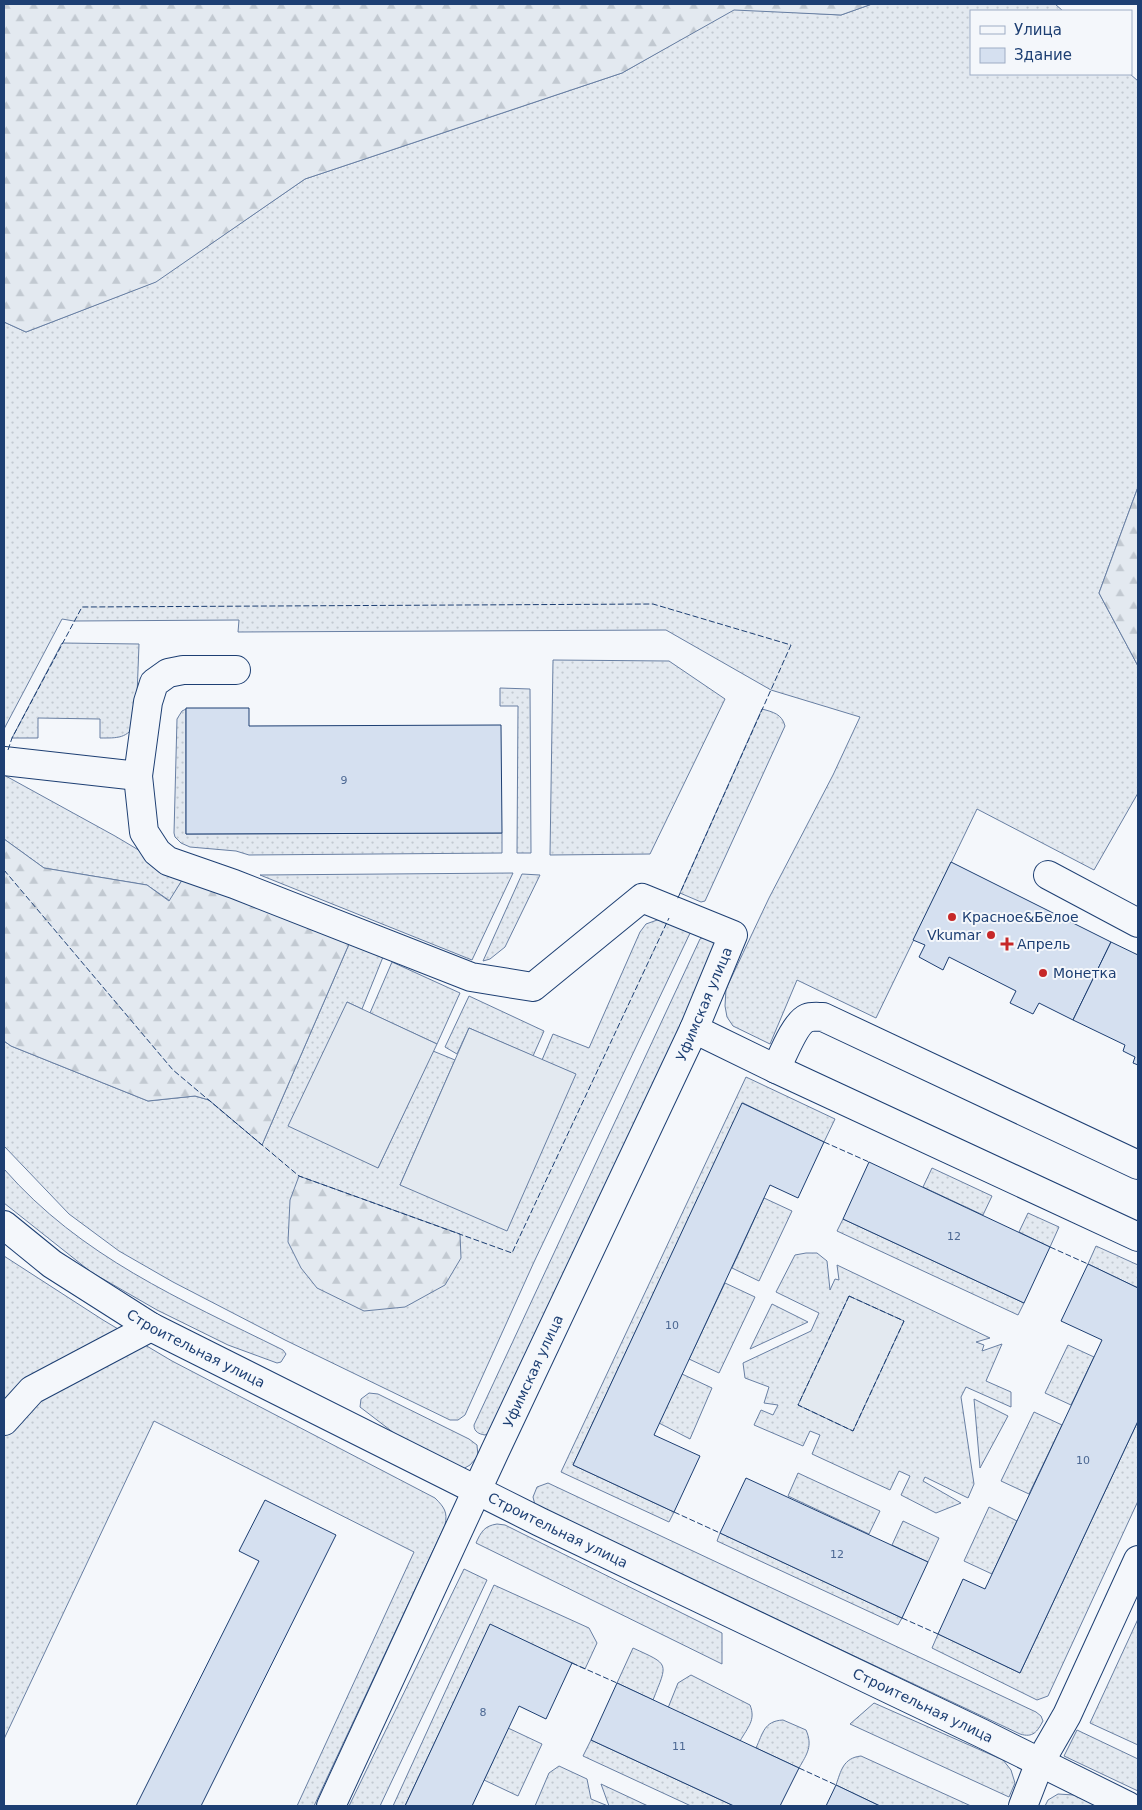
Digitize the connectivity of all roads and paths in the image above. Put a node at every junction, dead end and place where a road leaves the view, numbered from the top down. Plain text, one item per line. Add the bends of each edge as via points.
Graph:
1 (236, 670) dead end
2 (4, 762) edge
3 (138, 776) junction
4 (1048, 875) dead end
5 (1138, 923) edge
6 (694, 1029) junction
7 (776, 1069) junction
8 (1138, 1165) edge
9 (4, 1226) edge
10 (1138, 1237) edge
11 (151, 1327) junction
12 (4, 1421) edge
13 (476, 1491) junction
14 (1138, 1560) edge
15 (1040, 1762) junction
16 (332, 1806) edge
17 (1023, 1806) edge
18 (1128, 1806) edge

1 - 3 street via 183,670 168,673 154,683 148,702
2 - 3 street
3 - 6 street, Уфимская улица via 144,832 157,852 168,861 471,977 534,987 642,898 733,935
4 - 5 street
6 - 7 street
6 - 13 street, Уфимская улица
7 - 8 street via 798,1026 806,1018 823,1018
7 - 10 street
9 - 11 street, Строительная улица via 52,1264
11 - 12 street via 32,1390
11 - 13 street, Строительная улица
13 - 15 street, Строительная улица
13 - 16 street, Уфимская улица
14 - 15 street via 1067,1715
15 - 17 street
15 - 18 street, Строительная улица

